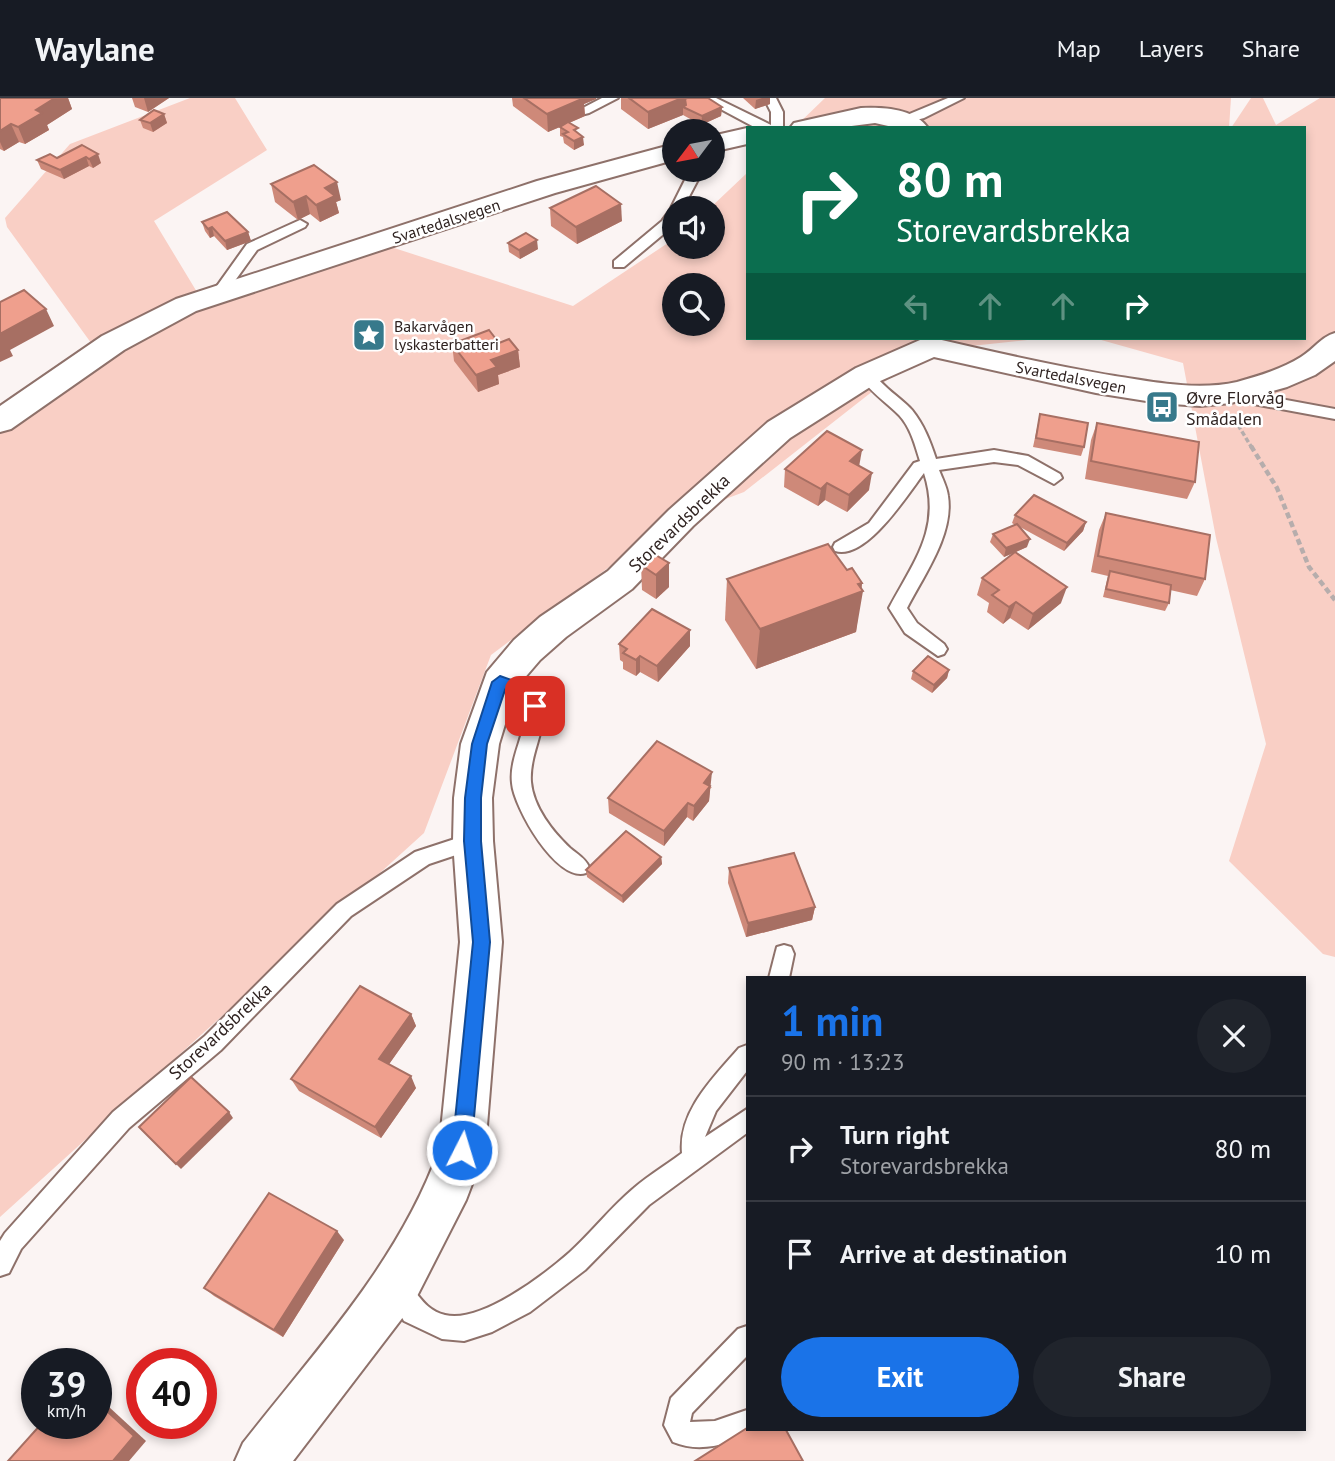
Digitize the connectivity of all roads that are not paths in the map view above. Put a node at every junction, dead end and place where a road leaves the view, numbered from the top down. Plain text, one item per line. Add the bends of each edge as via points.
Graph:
1 (612, 98) edge
2 (706, 98) edge
3 (770, 98) edge
4 (958, 98) edge
5 (585, 110) edge
6 (908, 124) edge
7 (762, 126) edge
8 (777, 126) edge
9 (814, 126) edge
10 (746, 136) edge
11 (725, 141) edge
12 (662, 155) edge
13 (300, 224) dead end
14 (662, 228) edge
15 (619, 264) dead end
16 (219, 293) junction
17 (927, 342) edge
18 (1335, 343) edge
19 (867, 375) junction
20 (1217, 395) junction
21 (1335, 414) edge
22 (0, 421) edge
23 (930, 464) junction
24 (1054, 478) dead end
25 (841, 547) dead end
26 (938, 649) dead end
27 (500, 682) junction
28 (473, 841) junction
29 (579, 867) dead end
30 (784, 954) dead end
31 (779, 976) edge
32 (746, 1056) edge
33 (746, 1121) edge
34 (694, 1160) junction
35 (0, 1264) edge
36 (396, 1287) junction
37 (746, 1339) edge
38 (746, 1423) edge
39 (261, 1461) edge

1 - 5 lane
2 - 7 lane
3 - 8 lane
4 - 6 lane
6 - 9 street via 868,116
10 - 11 street
12 - 16 street, Svartedalsvegen via 546,187
13 - 16 lane via 252,247
14 - 15 lane
16 - 22 street, Svartedalsvegen via 113,343
17 - 19 street, Storevardsbrekka
17 - 20 street, Svartedalsvegen via 1056,377 1154,393
18 - 20 street, Svartedalsvegen via 1301,371 1283,379
19 - 23 lane via 912,421
19 - 27 street, Storevardsbrekka via 779,430 620,580 527,650
20 - 21 lane, Svartedalsvegen
23 - 24 lane via 1013,458
23 - 25 lane via 920,467 875,527
23 - 26 lane via 940,496 939,523 898,608 911,628
27 - 28 street, Storevardsbrekka via 480,744
27 - 29 lane via 522,692 535,706 521,780 524,793 537,821 566,859
28 - 35 lane, Storevardsbrekka via 422,858 344,910 213,1043 121,1120 13,1241
28 - 36 street, Storevardsbrekka via 481,942 462,1150 450,1184
30 - 31 lane
32 - 34 lane via 695,1124 690,1144
33 - 34 lane
34 - 36 lane via 641,1197 577,1262 521,1303 484,1323 464,1329 442,1327 413,1312
36 - 39 street, Storevardsbrekka
37 - 38 lane via 680,1407 677,1425 682,1433 696,1437

